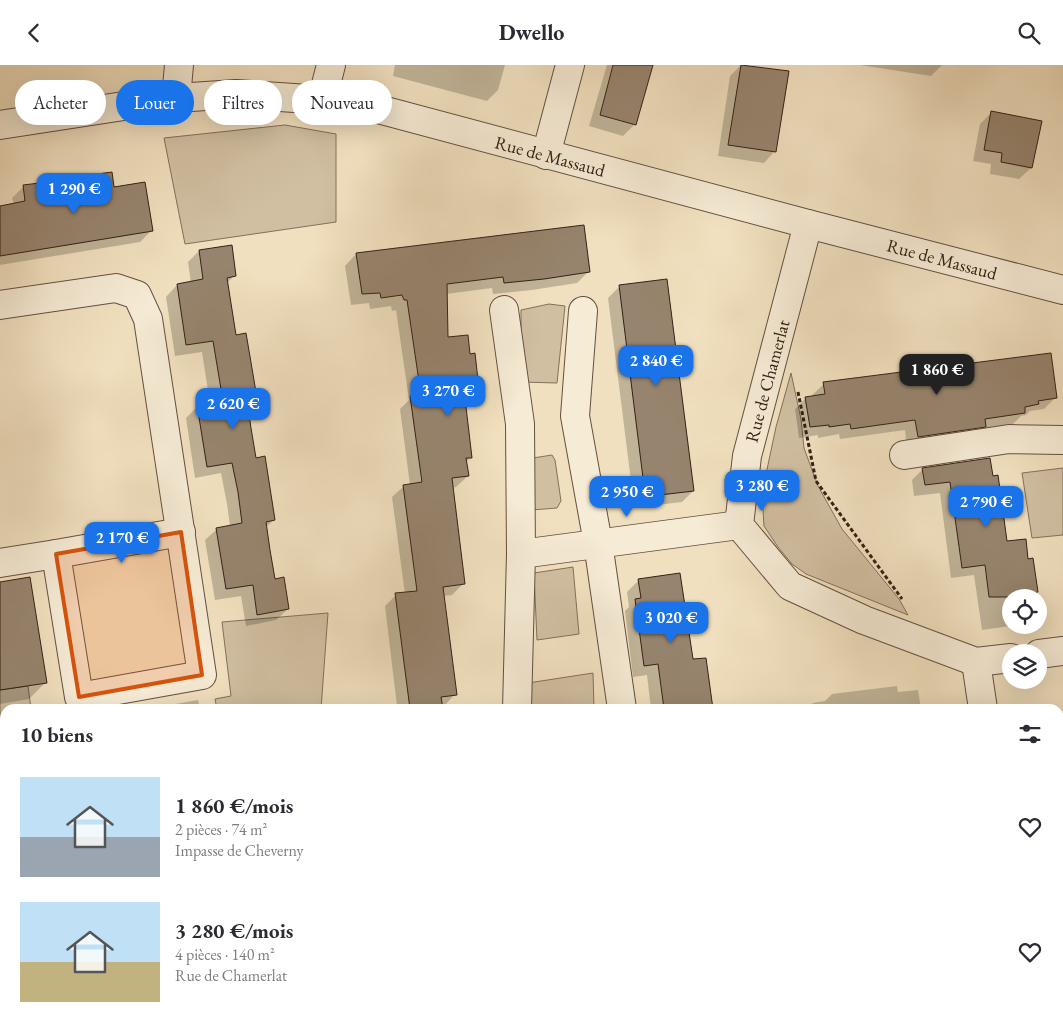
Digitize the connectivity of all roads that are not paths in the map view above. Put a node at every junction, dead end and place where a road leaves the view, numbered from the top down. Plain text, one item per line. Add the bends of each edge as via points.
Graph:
1 (179, 65) edge
2 (331, 65) edge
3 (570, 65) edge
4 (178, 80) edge
5 (327, 80) edge
6 (194, 97) edge
7 (292, 98) edge
8 (116, 107) edge
9 (392, 113) edge
10 (0, 125) edge
11 (546, 155) junction
12 (808, 224) junction
13 (1063, 290) edge
14 (0, 305) edge
15 (504, 310) dead end
16 (583, 311) dead end
17 (1063, 440) edge
18 (904, 455) dead end
19 (739, 525) junction
20 (181, 532) junction
21 (598, 543) junction
22 (56, 554) junction
23 (521, 554) junction
24 (0, 563) edge
25 (1063, 651) edge
26 (1047, 653) edge
27 (1002, 658) edge
28 (976, 662) junction
29 (517, 704) edge
30 (621, 704) edge
31 (982, 704) edge

1 - 4 street
2 - 5 street
3 - 11 street
6 - 7 street, Rue de Massaud via 236,94
8 - 10 street, Rue de Massaud
9 - 11 street, Rue de Massaud
11 - 12 street, Rue de Massaud
12 - 13 street, Rue de Massaud
12 - 19 street, Rue de Chamerlat via 747,456
14 - 20 street via 116,288 137,295 148,319
15 - 23 street via 520,423
16 - 21 street via 575,416
17 - 18 street via 1009,439
19 - 21 street
19 - 28 street via 790,586 864,620
20 - 22 street
20 - 22 street via 202,675 79,697
21 - 23 street
21 - 30 street
22 - 24 street
23 - 29 street
25 - 26 street
27 - 28 street
28 - 31 street

